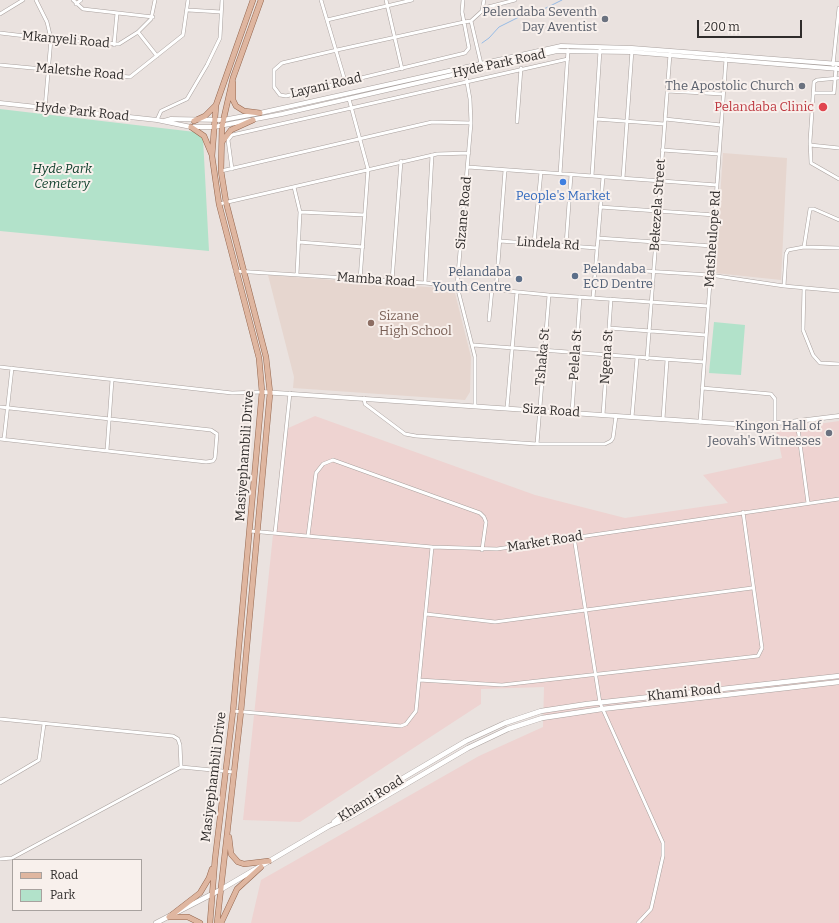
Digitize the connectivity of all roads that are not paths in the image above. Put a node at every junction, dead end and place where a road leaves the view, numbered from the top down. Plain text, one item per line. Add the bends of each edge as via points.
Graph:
1 (23, 0) edge
2 (36, 0) edge
3 (73, 0) edge
4 (81, 0) edge
5 (155, 0) edge
6 (188, 0) edge
7 (222, 0) edge
8 (253, 0) edge
9 (261, 0) edge
10 (321, 0) edge
11 (386, 0) edge
12 (412, 0) edge
13 (463, 0) edge
14 (484, 0) edge
15 (515, 0) edge
16 (76, 4) junction
17 (387, 6) junction
18 (839, 8) edge
19 (188, 10) junction
20 (482, 11) junction
21 (221, 12) junction
22 (0, 14) edge
23 (117, 14) junction
24 (153, 17) junction
25 (327, 20) junction
26 (471, 21) junction
27 (464, 22) junction
28 (138, 32) junction
29 (0, 33) edge
30 (394, 38) junction
31 (51, 39) junction
32 (114, 45) junction
33 (600, 46) junction
34 (569, 48) junction
35 (337, 50) junction
36 (632, 50) junction
37 (600, 51) junction
38 (670, 53) junction
39 (157, 56) junction
40 (726, 58) junction
41 (568, 59) junction
42 (836, 64) edge
43 (0, 65) edge
44 (482, 65) junction
45 (521, 68) junction
46 (402, 69) junction
47 (464, 69) junction
48 (836, 69) edge
49 (49, 70) junction
50 (233, 78) junction
51 (837, 78) edge
52 (467, 80) junction
53 (345, 81) junction
54 (667, 91) junction
55 (813, 93) junction
56 (723, 94) junction
57 (349, 99) junction
58 (0, 103) edge
59 (216, 105) junction
60 (45, 108) junction
61 (352, 108) junction
62 (260, 113) junction
63 (596, 119) junction
64 (157, 120) junction
65 (215, 120) junction
66 (223, 120) junction
67 (253, 120) junction
68 (627, 120) junction
69 (665, 120) junction
70 (164, 121) junction
71 (194, 121) junction
72 (517, 122) dead end
73 (470, 123) junction
74 (664, 124) junction
75 (721, 125) junction
76 (222, 126) junction
77 (191, 127) junction
78 (214, 127) junction
79 (360, 138) junction
80 (221, 145) junction
81 (810, 145) junction
82 (839, 148) edge
83 (662, 150) junction
84 (469, 153) junction
85 (719, 154) junction
86 (432, 155) junction
87 (212, 156) junction
88 (401, 161) junction
89 (468, 167) junction
90 (232, 169) junction
91 (368, 169) junction
92 (505, 170) junction
93 (221, 172) junction
94 (541, 172) junction
95 (560, 174) junction
96 (571, 175) junction
97 (592, 176) junction
98 (603, 177) junction
99 (623, 178) junction
100 (839, 179) edge
101 (660, 181) junction
102 (717, 185) junction
103 (294, 187) junction
104 (226, 202) junction
105 (219, 204) junction
106 (600, 207) junction
107 (658, 211) junction
108 (300, 212) junction
109 (365, 215) junction
110 (715, 215) junction
111 (839, 220) edge
112 (598, 238) junction
113 (500, 240) junction
114 (299, 242) junction
115 (656, 242) junction
116 (534, 243) junction
117 (566, 246) junction
118 (712, 246) junction
119 (363, 247) junction
120 (804, 247) junction
121 (597, 248) junction
122 (839, 248) edge
123 (595, 268) junction
124 (236, 271) junction
125 (244, 271) junction
126 (653, 271) junction
127 (297, 274) junction
128 (710, 275) junction
129 (360, 280) junction
130 (392, 281) junction
131 (425, 283) junction
132 (457, 286) junction
133 (784, 286) junction
134 (804, 288) junction
135 (494, 289) junction
136 (839, 291) edge
137 (517, 292) junction
138 (549, 295) junction
139 (580, 297) junction
140 (593, 298) junction
141 (611, 299) junction
142 (651, 302) junction
143 (708, 306) junction
144 (489, 320) dead end
145 (609, 328) junction
146 (649, 332) junction
147 (706, 335) junction
148 (473, 345) junction
149 (512, 349) junction
150 (543, 352) junction
151 (576, 354) junction
152 (607, 356) junction
153 (636, 358) junction
154 (647, 359) junction
155 (667, 360) junction
156 (704, 362) junction
157 (839, 364) edge
158 (0, 367) edge
159 (12, 368) junction
160 (112, 380) junction
161 (702, 388) junction
162 (262, 392) junction
163 (270, 393) junction
164 (290, 393) junction
165 (364, 398) junction
166 (475, 405) junction
167 (0, 407) edge
168 (8, 408) junction
169 (507, 408) junction
170 (538, 410) junction
171 (572, 412) junction
172 (603, 415) junction
173 (616, 416) junction
174 (839, 416) edge
175 (632, 418) junction
176 (110, 419) junction
177 (663, 419) junction
178 (797, 421) junction
179 (700, 422) junction
180 (775, 424) junction
181 (0, 439) edge
182 (4, 439) junction
183 (536, 444) junction
184 (107, 450) junction
185 (839, 499) edge
186 (808, 503) junction
187 (743, 512) junction
188 (250, 531) junction
189 (258, 532) junction
190 (275, 533) junction
191 (308, 536) junction
192 (574, 537) junction
193 (432, 547) junction
194 (482, 550) junction
195 (752, 588) junction
196 (585, 611) junction
197 (426, 614) junction
198 (595, 674) junction
199 (839, 676) edge
200 (419, 680) junction
201 (839, 682) edge
202 (600, 703) junction
203 (602, 709) junction
204 (233, 711) junction
205 (241, 711) junction
206 (0, 719) edge
207 (44, 724) junction
208 (181, 767) junction
209 (226, 771) junction
210 (233, 772) junction
211 (0, 783) edge
212 (329, 826) junction
213 (227, 828) junction
214 (0, 859) edge
215 (215, 859) junction
216 (269, 861) junction
217 (261, 867) junction
218 (220, 890) junction
219 (212, 894) junction
220 (169, 917) junction
221 (156, 923) edge
222 (200, 923) edge
223 (210, 923) edge
224 (217, 923) edge
225 (221, 923) edge
226 (638, 923) edge

1 - 22 street
2 - 31 street via 47,22
3 - 16 street
4 - 16 street
5 - 24 street
6 - 19 street, Maletshe Road
7 - 21 street
8 - 59 main road, Masiyephambili Drive
9 - 50 main road, Masiyephambili Drive
10 - 25 street
11 - 17 street
12 - 17 street
13 - 27 street
14 - 20 street
15 - 20 street via 493,5
16 - 23 street via 84,10
17 - 25 street
17 - 30 street
18 - 42 street
19 - 21 street
19 - 39 street, Maletshe Road via 183,35
20 - 26 street
21 - 64 street via 219,44 207,66 187,99 162,112
23 - 24 street
23 - 32 street
24 - 28 street, Mkanyeli Road
25 - 35 street
26 - 27 street, Layani Road
26 - 44 street
27 - 30 street, Layani Road
27 - 46 street, Layani Road via 469,48 467,52
28 - 32 street, Mkanyeli Road
28 - 39 street
29 - 31 street, Mkanyeli Road
30 - 35 street, Layani Road
30 - 46 street
31 - 32 street, Mkanyeli Road
31 - 49 street
33 - 34 street, Hyde Park Road
33 - 36 street, Hyde Park Road
33 - 37 street
34 - 37 street, Hyde Park Road
34 - 41 street
34 - 44 street, Hyde Park Road via 546,49
35 - 53 street
35 - 53 street, Layani Road via 278,65 273,76 274,87 280,95 286,96
36 - 37 street, Hyde Park Road
36 - 38 street, Hyde Park Road
36 - 68 street
37 - 63 street
38 - 40 street, Hyde Park Road
38 - 54 street, Bekezela Street
39 - 49 street, Maletshe Road via 133,75 125,78
40 - 42 street, Hyde Park Road
40 - 48 street, Hyde Park Road
40 - 56 street, Matsheulope Rd
41 - 45 street
41 - 95 street
42 - 48 street
43 - 49 street, Maletshe Road
44 - 47 street, Hyde Park Road
45 - 52 street
45 - 72 street
46 - 53 street, Layani Road
47 - 52 street, Sizane Road
47 - 57 street, Hyde Park Road
47 - 62 street, Hyde Park Road
48 - 51 street
49 - 60 street
50 - 62 main road via 233,100 236,106 244,111
50 - 66 main road, Masiyephambili Drive
51 - 55 street via 817,80 814,82
51 - 55 street via 834,93
52 - 61 street
52 - 73 street, Sizane Road
54 - 56 street
54 - 69 street, Bekezela Street
55 - 81 street
56 - 75 street, Matsheulope Rd
57 - 61 street
57 - 67 street, Hyde Park Road
58 - 60 street, Hyde Park Road
59 - 65 main road, Masiyephambili Drive
59 - 71 main road via 205,116
60 - 64 street, Hyde Park Road
61 - 79 street
61 - 90 street via 232,135 228,140
62 - 66 street, Hyde Park Road
63 - 68 street
63 - 97 street
64 - 70 street, Hyde Park Road
65 - 66 street, Hyde Park Road
65 - 71 street, Hyde Park Road
65 - 78 main road, Masiyephambili Drive
66 - 76 main road, Masiyephambili Drive
67 - 76 street, Hyde Park Road
67 - 80 main road via 229,132
68 - 74 street
68 - 99 street
69 - 74 street, Bekezela Street
69 - 75 street
70 - 71 street, Hyde Park Road
70 - 77 street, Hyde Park Road
73 - 79 street via 432,122
73 - 84 street, Sizane Road
74 - 83 street, Bekezela Street
75 - 85 street, Matsheulope Rd
76 - 78 street, Hyde Park Road
76 - 80 main road, Masiyephambili Drive
77 - 78 street, Hyde Park Road
77 - 87 main road via 204,136
78 - 87 main road, Masiyephambili Drive
79 - 90 street
79 - 91 street
80 - 93 main road, Masiyephambili Drive
81 - 82 street
81 - 100 street via 811,163
83 - 85 street
83 - 101 street, Bekezela Street
84 - 86 street
84 - 89 street, Sizane Road
85 - 102 street, Matsheulope Rd
86 - 88 street
86 - 131 street
87 - 105 main road, Masiyephambili Drive
88 - 91 street
88 - 130 street
89 - 92 street
89 - 132 street, Sizane Road
90 - 93 street
91 - 103 street
91 - 109 street
92 - 94 street
92 - 113 street
93 - 104 main road, Masiyephambili Drive
94 - 95 street
94 - 116 street
95 - 96 street
96 - 97 street
96 - 117 street
97 - 98 street
98 - 99 street
98 - 106 street
99 - 101 street
101 - 102 street
101 - 107 street, Bekezela Street
102 - 110 street, Matsheulope Rd
103 - 104 street
103 - 108 street
104 - 105 street
104 - 125 main road, Masiyephambili Drive
105 - 124 main road, Masiyephambili Drive
106 - 107 street
106 - 112 street
107 - 110 street
107 - 115 street, Bekezela Street
108 - 109 street
108 - 114 street
109 - 119 street
110 - 118 street, Matsheulope Rd
111 - 120 street via 810,209
112 - 115 street
112 - 121 street
113 - 116 street, Lindela Rd
113 - 135 street
114 - 119 street
114 - 127 street
115 - 118 street
115 - 126 street, Bekezela Street
116 - 117 street, Lindela Rd
117 - 121 street, Lindela Rd
118 - 128 street, Matsheulope Rd
119 - 129 street
120 - 122 street
120 - 133 street via 792,248 786,254
121 - 123 street
123 - 126 street
123 - 140 street
124 - 125 street, Mamba Road
124 - 162 main road, Masiyephambili Drive via 259,358
125 - 127 street, Mamba Road
125 - 163 main road, Masiyephambili Drive via 266,357
126 - 128 street
126 - 142 street, Bekezela Street
127 - 129 street, Mamba Road
128 - 133 street
128 - 143 street, Matsheulope Rd
129 - 130 street, Mamba Road
130 - 131 street, Mamba Road
131 - 132 street, Mamba Road
132 - 135 street, Mamba Road
132 - 148 street, Sizane Road
133 - 134 street
134 - 136 street
134 - 157 street via 803,330 810,349 820,363
135 - 137 street, Mamba Road
135 - 144 street
137 - 138 street, Mamba Road
137 - 149 street
138 - 139 street, Mamba Road
138 - 150 street, Tshaka St
139 - 140 street, Mamba Road
139 - 151 street, Pelela St
140 - 141 street, Mamba Road
141 - 142 street, Mamba Road
141 - 145 street, Ngena St
142 - 143 street, Mamba Road
142 - 146 street, Bekezela Street
143 - 147 street, Matsheulope Rd
145 - 146 street
145 - 152 street, Ngena St
146 - 147 street
146 - 154 street, Bekezela Street
147 - 156 street, Matsheulope Rd
148 - 149 street
148 - 166 street, Sizane Road via 476,368
149 - 150 street
149 - 169 street
150 - 151 street
150 - 170 street, Tshaka St
151 - 152 street
151 - 171 street, Pelela St
152 - 153 street
152 - 172 street, Ngena St
153 - 154 street
153 - 175 street
154 - 155 street
155 - 156 street
155 - 177 street
156 - 161 street, Matsheulope Rd
158 - 159 street
159 - 160 street
159 - 168 street
160 - 162 street via 232,393
160 - 176 street
161 - 179 street, Matsheulope Rd
161 - 180 street via 772,395 775,401
162 - 163 street, Siza Road
162 - 188 main road, Masiyephambili Drive
163 - 164 street, Siza Road
163 - 189 main road, Masiyephambili Drive
164 - 165 street, Siza Road
164 - 190 street
165 - 166 street, Siza Road
165 - 183 street via 365,404 405,434
166 - 169 street, Siza Road
167 - 168 street
168 - 176 street
168 - 182 street
169 - 170 street, Siza Road
170 - 171 street, Siza Road
170 - 183 street, Tshaka St
171 - 172 street, Siza Road
172 - 173 street, Siza Road
173 - 175 street, Siza Road
173 - 183 street via 613,438 608,443 588,446
174 - 178 street, Siza Road
175 - 177 street, Siza Road
176 - 184 street
176 - 184 street via 211,430 218,434 213,461
177 - 179 street, Siza Road
178 - 180 street, Siza Road
178 - 186 street
179 - 180 street, Siza Road
181 - 182 street
182 - 184 street
185 - 186 street, Market Road
186 - 187 street, Market Road
187 - 192 street, Market Road
187 - 195 street
188 - 189 street, Market Road
188 - 204 main road, Masiyephambili Drive
189 - 190 street, Market Road
189 - 205 main road, Masiyephambili Drive
190 - 191 street, Market Road
191 - 193 street, Market Road
191 - 194 street via 316,473 323,464 333,460 480,513 486,522
192 - 194 street, Market Road
192 - 196 street
193 - 194 street, Market Road
193 - 197 street
195 - 196 street
195 - 198 street via 762,648 758,656
196 - 197 street via 495,622
196 - 198 street
197 - 200 street
198 - 200 street via 502,685
198 - 202 street
199 - 202 main road, Khami Road
200 - 205 street via 416,711 402,726
201 - 203 main road, Khami Road
202 - 203 street
202 - 212 main road, Khami Road via 541,712 505,722 347,811
203 - 212 main road, Khami Road via 542,718 508,729 468,748 350,817
203 - 226 street via 663,843 659,878 651,909
204 - 205 street
204 - 209 main road, Masiyephambili Drive
205 - 210 main road, Masiyephambili Drive
206 - 207 street
207 - 208 street via 173,736 178,739 180,745
207 - 211 street via 39,760
208 - 209 street
208 - 214 street via 12,858
209 - 210 street
209 - 215 main road, Masiyephambili Drive
210 - 213 main road, Masiyephambili Drive
212 - 216 main road
213 - 216 main road via 234,859 244,864
213 - 218 main road, Masiyephambili Drive
215 - 219 main road, Masiyephambili Drive
215 - 220 main road via 209,878 200,893
216 - 217 main road
217 - 218 main road
217 - 225 main road via 237,889
218 - 219 main road
218 - 224 main road, Masiyephambili Drive
219 - 220 main road
219 - 223 main road, Masiyephambili Drive
220 - 221 main road
220 - 222 main road via 188,917

